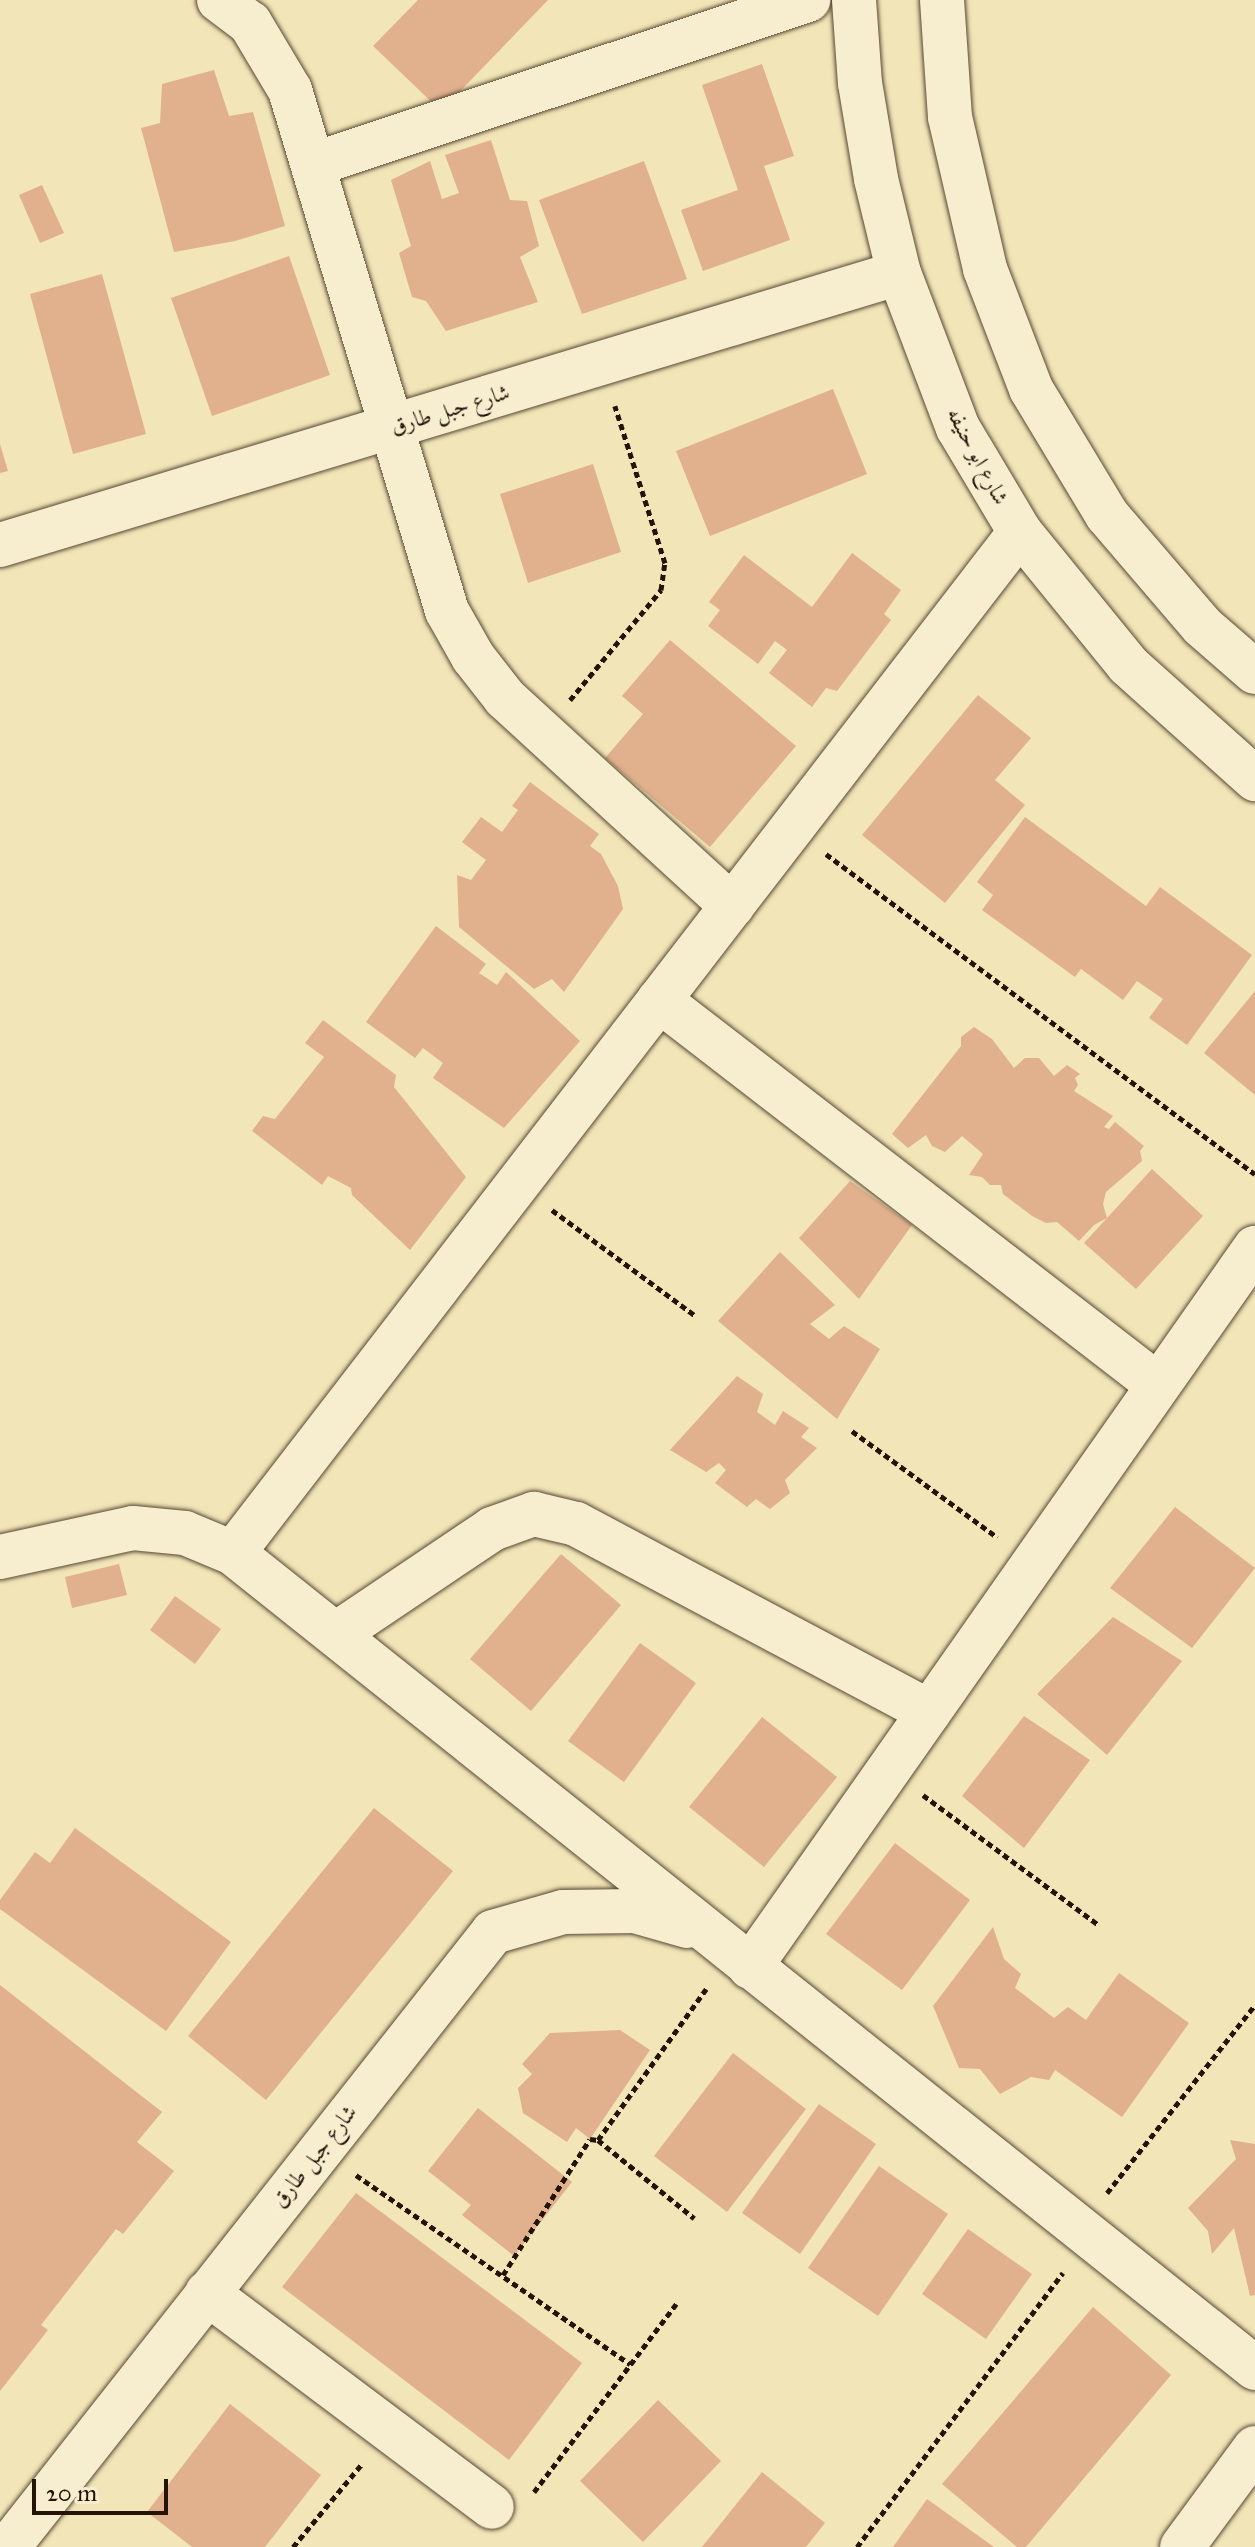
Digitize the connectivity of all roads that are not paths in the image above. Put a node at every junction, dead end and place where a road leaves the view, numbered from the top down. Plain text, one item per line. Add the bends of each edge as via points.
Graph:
1 (219, 0) edge
2 (808, 0) edge
3 (854, 0) edge
4 (942, 0) edge
5 (315, 164) junction
6 (899, 273) junction
7 (393, 427) junction
8 (1020, 532) junction
9 (0, 545) edge
10 (1255, 672) edge
11 (1255, 779) edge
12 (732, 906) junction
13 (659, 1000) junction
14 (1255, 1248) edge
15 (1158, 1385) junction
16 (233, 1553) junction
17 (0, 1557) edge
18 (336, 1634) junction
19 (929, 1712) junction
20 (729, 1950) junction
21 (207, 2293) junction
22 (1255, 2368) edge
23 (1255, 2448) edge
24 (492, 2507) road end
25 (0, 2547) edge
26 (1182, 2547) edge

1 - 5 street via 250,23 290,90
2 - 5 street
3 - 6 street, شارع ابو حنيفه via 860,83
4 - 10 street via 950,117 985,269 1031,389 1107,515 1202,626
5 - 7 street
6 - 7 street, شارع جبل طارق
6 - 8 street, شارع ابو حنيفه via 958,428
7 - 9 street, شارع جبل طارق
7 - 12 street via 447,611 473,657 542,733
8 - 11 street, شارع ابو حنيفه via 1128,665
8 - 12 street
12 - 13 street
13 - 15 street
13 - 16 street
14 - 15 street
15 - 19 street
16 - 17 street via 185,1533 133,1528
16 - 18 street
18 - 19 street via 492,1529 534,1514 576,1524
18 - 20 street
19 - 20 street via 888,1770
20 - 21 street, شارع جبل طارق via 635,1911 563,1912 493,1932
20 - 22 street
21 - 24 street
21 - 25 street, شارع جبل طارق via 13,2541
23 - 26 street

